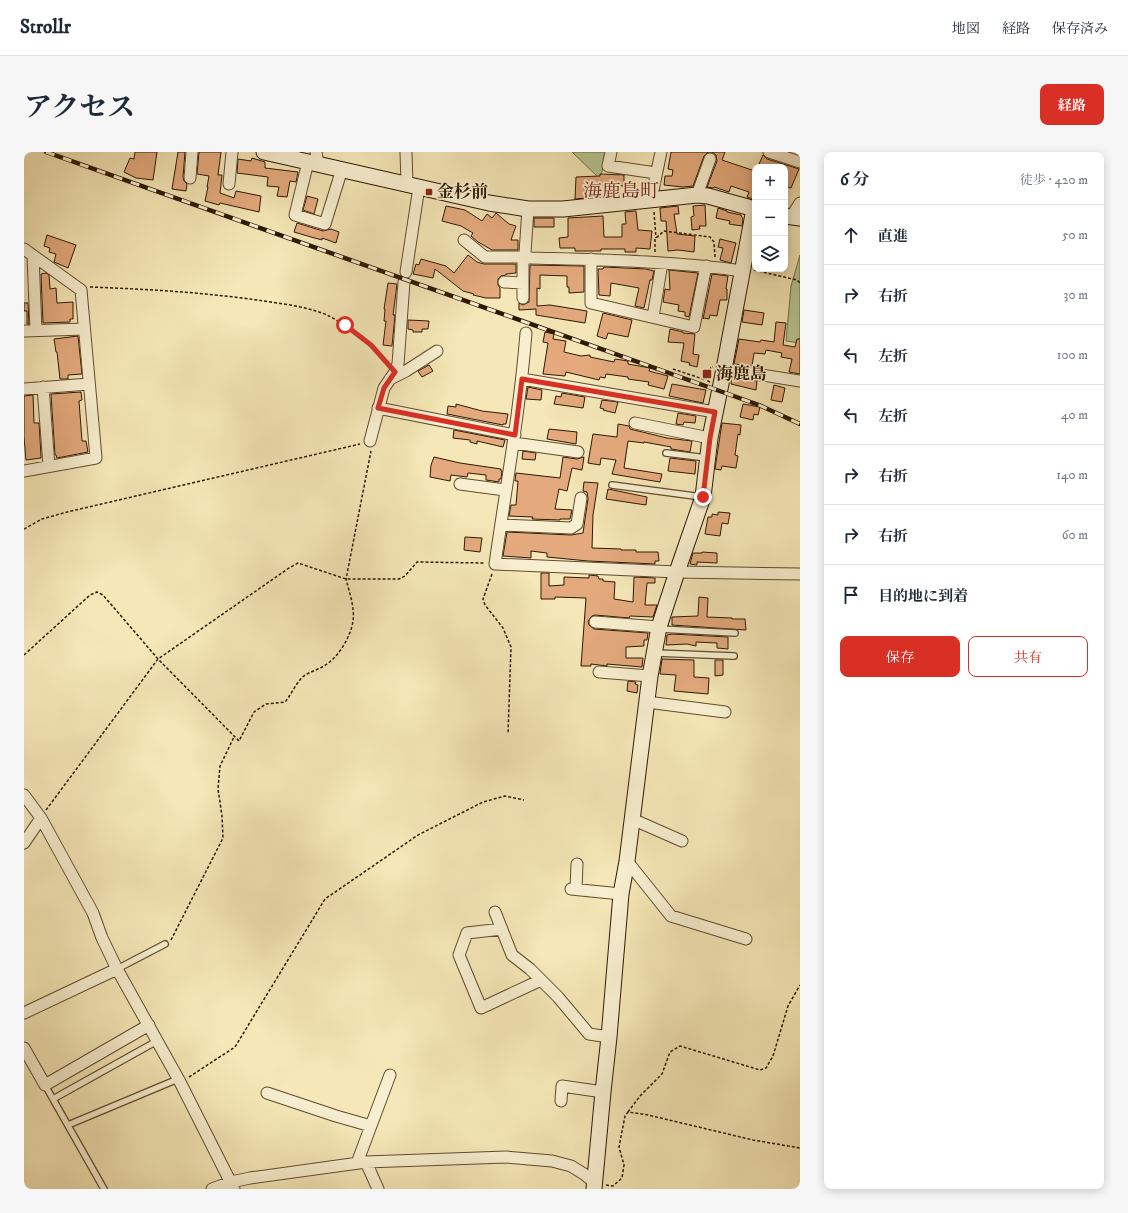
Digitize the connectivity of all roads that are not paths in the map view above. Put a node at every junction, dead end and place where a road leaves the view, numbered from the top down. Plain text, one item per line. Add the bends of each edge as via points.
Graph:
1 (192, 152) edge
2 (232, 152) edge
3 (264, 152) edge
4 (406, 152) edge
5 (611, 152) edge
6 (661, 152) edge
7 (769, 152) edge
8 (314, 159) edge
9 (710, 159) dead end
10 (800, 162) edge
11 (342, 169) junction
12 (656, 174) junction
13 (190, 178) dead end
14 (229, 184) dead end
15 (413, 186) junction
16 (697, 195) junction
17 (800, 203) edge
18 (652, 206) junction
19 (752, 208) edge
20 (528, 209) junction
21 (792, 217) edge
22 (752, 223) edge
23 (464, 240) dead end
24 (28, 252) edge
25 (526, 257) junction
26 (591, 260) junction
27 (659, 262) junction
28 (711, 266) junction
29 (742, 269) junction
30 (504, 282) dead end
31 (523, 283) junction
32 (523, 298) dead end
33 (654, 317) junction
34 (84, 329) junction
35 (36, 330) junction
36 (24, 331) edge
37 (526, 333) dead end
38 (437, 351) dead end
39 (724, 369) junction
40 (392, 376) junction
41 (522, 379) junction
42 (800, 381) edge
43 (89, 384) junction
44 (43, 387) junction
45 (24, 389) edge
46 (378, 408) junction
47 (715, 412) junction
48 (635, 423) dead end
49 (710, 438) junction
50 (514, 439) junction
51 (370, 441) road end
52 (578, 452) dead end
53 (666, 453) dead end
54 (708, 458) junction
55 (49, 466) junction
56 (24, 471) edge
57 (460, 484) dead end
58 (612, 485) dead end
59 (505, 490) junction
60 (703, 497) junction
61 (581, 498) dead end
62 (500, 525) junction
63 (676, 572) junction
64 (800, 574) edge
65 (595, 622) dead end
66 (659, 628) junction
67 (735, 633) dead end
68 (654, 653) junction
69 (734, 656) dead end
70 (599, 672) dead end
71 (650, 676) junction
72 (647, 702) junction
73 (725, 712) dead end
74 (24, 795) edge
75 (40, 818) junction
76 (632, 819) junction
77 (682, 842) dead end
78 (24, 843) edge
79 (627, 861) junction
80 (577, 864) dead end
81 (621, 894) junction
82 (495, 912) dead end
83 (502, 929) junction
84 (746, 939) dead end
85 (165, 944) road end
86 (117, 969) junction
87 (541, 980) junction
88 (24, 1013) edge
89 (149, 1025) junction
90 (609, 1037) junction
91 (157, 1041) junction
92 (24, 1048) edge
93 (390, 1075) dead end
94 (179, 1080) junction
95 (45, 1085) junction
96 (603, 1092) junction
97 (267, 1093) dead end
98 (53, 1099) junction
99 (560, 1101) dead end
100 (68, 1125) junction
101 (371, 1126) junction
102 (361, 1163) junction
103 (233, 1186) edge
104 (594, 1186) edge
105 (104, 1189) edge
106 (212, 1189) edge
107 (378, 1189) edge

1 - 13 street
2 - 14 street
3 - 8 street
4 - 15 street
5 - 12 street via 608,166
6 - 12 street
7 - 10 street
8 - 11 street
8 - 11 street via 295,215 325,224
9 - 16 street
11 - 15 street
12 - 18 street
15 - 20 street
15 - 40 street via 398,364
16 - 18 street
16 - 19 street
17 - 21 street
18 - 20 street
20 - 25 street
22 - 29 street
23 - 25 street via 485,257
24 - 34 street via 81,290
24 - 35 street
25 - 26 street
25 - 31 street via 523,262
26 - 27 street
26 - 33 street via 591,303
27 - 28 street
27 - 33 street
28 - 29 street
28 - 33 street via 694,326
29 - 39 street
30 - 31 street
31 - 32 street
34 - 35 street
34 - 43 street
35 - 36 street
37 - 41 street
38 - 40 street via 406,371
39 - 42 street
39 - 47 street
40 - 46 street via 384,388
41 - 47 street
41 - 50 street
43 - 44 street
43 - 55 street via 96,458
44 - 45 street
44 - 55 street
46 - 50 street
46 - 51 street
47 - 49 street
48 - 49 street
49 - 54 street
50 - 52 street
50 - 59 street
53 - 54 lane
54 - 60 street
55 - 56 street
57 - 59 street
58 - 60 lane
59 - 62 street
60 - 63 street
61 - 62 street via 577,524 571,528
62 - 63 street via 496,564
63 - 64 street
63 - 66 street
65 - 66 street
66 - 67 lane
66 - 68 street
68 - 69 lane
68 - 71 street
70 - 71 street
71 - 72 street
72 - 73 street
72 - 76 street
74 - 75 street
75 - 78 street
75 - 86 street via 93,913
76 - 77 street
76 - 79 street
79 - 81 street
79 - 84 street via 671,916
80 - 81 street via 574,889
81 - 90 street
82 - 83 street
83 - 87 street via 512,955
83 - 87 street via 467,933 459,955 481,1008
85 - 86 lane
86 - 88 street
86 - 89 street
87 - 90 street via 589,1034
89 - 91 street
89 - 95 street
90 - 96 street
91 - 94 street
91 - 98 lane
92 - 95 street
93 - 101 street
94 - 100 lane
94 - 103 street
95 - 98 lane
96 - 99 street via 562,1086
96 - 104 street
97 - 101 street
98 - 100 lane
100 - 105 lane
101 - 102 street
102 - 103 street via 288,1172
102 - 104 street via 506,1156 552,1161 570,1166 584,1174
102 - 107 street
103 - 106 street

